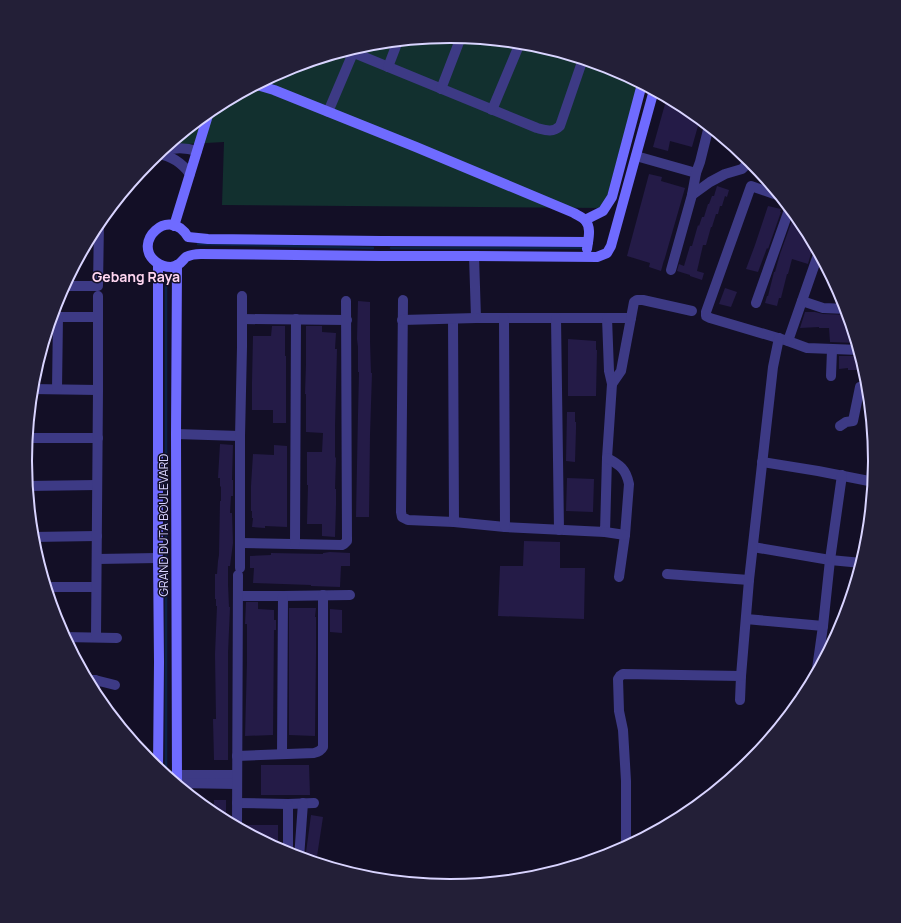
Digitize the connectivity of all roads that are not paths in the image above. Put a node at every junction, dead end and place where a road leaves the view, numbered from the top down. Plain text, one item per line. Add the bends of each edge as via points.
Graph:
1 (458, 43) edge
2 (396, 47) edge
3 (518, 49) edge
4 (355, 54) edge
5 (349, 56) edge
6 (581, 64) edge
7 (388, 67) junction
8 (263, 87) edge
9 (441, 89) junction
10 (641, 89) edge
11 (653, 95) edge
12 (492, 110) junction
13 (328, 112) junction
14 (206, 122) edge
15 (708, 131) edge
16 (173, 148) edge
17 (197, 151) junction
18 (166, 156) edge
19 (636, 156) junction
20 (745, 165) edge
21 (696, 173) junction
22 (190, 174) junction
23 (771, 193) edge
24 (692, 195) junction
25 (788, 214) edge
26 (585, 220) junction
27 (174, 226) junction
28 (99, 235) edge
29 (588, 242) junction
30 (381, 249) junction
31 (474, 256) junction
32 (586, 257) junction
33 (817, 259) edge
34 (158, 264) junction
35 (177, 265) junction
36 (671, 270) dead end
37 (71, 286) edge
38 (98, 296) dead end
39 (242, 296) dead end
40 (346, 300) dead end
41 (403, 300) dead end
42 (802, 301) junction
43 (756, 302) dead end
44 (840, 309) edge
45 (692, 311) dead end
46 (58, 317) edge
47 (98, 317) junction
48 (476, 318) junction
49 (504, 318) junction
50 (556, 318) junction
51 (607, 318) junction
52 (631, 318) junction
53 (242, 319) junction
54 (296, 319) junction
55 (453, 319) junction
56 (346, 320) junction
57 (402, 320) junction
58 (55, 324) edge
59 (784, 340) junction
60 (832, 350) junction
61 (854, 350) edge
62 (831, 376) dead end
63 (612, 384) junction
64 (862, 387) edge
65 (39, 389) edge
66 (57, 389) junction
67 (98, 390) junction
68 (840, 426) dead end
69 (176, 434) junction
70 (240, 436) junction
71 (33, 438) edge
72 (98, 438) junction
73 (607, 458) junction
74 (762, 462) junction
75 (842, 475) junction
76 (868, 481) edge
77 (33, 486) edge
78 (98, 486) junction
79 (454, 522) junction
80 (505, 527) junction
81 (559, 530) junction
82 (605, 532) junction
83 (626, 534) junction
84 (97, 536) junction
85 (39, 537) edge
86 (241, 543) junction
87 (295, 544) junction
88 (753, 547) junction
89 (158, 558) junction
90 (97, 559) junction
91 (830, 560) junction
92 (857, 562) edge
93 (667, 574) dead end
94 (619, 577) dead end
95 (749, 580) junction
96 (51, 587) edge
97 (96, 587) junction
98 (323, 595) junction
99 (350, 595) dead end
100 (238, 596) junction
101 (283, 596) junction
102 (746, 619) junction
103 (823, 626) junction
104 (71, 637) edge
105 (96, 637) junction
106 (117, 638) dead end
107 (168, 662) junction
108 (818, 662) edge
109 (741, 676) junction
110 (94, 681) edge
111 (115, 685) dead end
112 (740, 700) dead end
113 (282, 754) junction
114 (237, 756) junction
115 (159, 761) edge
116 (177, 777) edge
117 (237, 779) junction
118 (181, 781) edge
119 (237, 803) junction
120 (303, 803) junction
121 (314, 803) dead end
122 (288, 804) junction
123 (237, 821) edge
124 (626, 841) edge
125 (288, 847) edge
126 (299, 852) edge

1 - 9 street
2 - 7 street
3 - 12 street
4 - 7 street
5 - 13 street
6 - 12 street via 560,126 556,130 537,128
7 - 9 street
8 - 13 street
9 - 12 street
10 - 26 street via 612,196 603,211
11 - 19 street
13 - 26 street via 541,199
14 - 17 street
15 - 21 street
16 - 17 street
17 - 22 street
18 - 22 street via 184,166
19 - 21 street
19 - 32 street via 611,246 607,253 597,257
20 - 24 street via 710,182
21 - 24 street
22 - 27 street
23 - 59 street via 751,186 706,316
24 - 36 street
25 - 43 street
26 - 29 street via 589,227
27 - 30 street via 188,237
27 - 34 street via 157,228 150,238 148,249
28 - 37 street via 98,286
29 - 30 street
29 - 32 street
30 - 31 street
30 - 35 street via 201,254 187,256
31 - 32 street
31 - 48 street
33 - 42 street
34 - 35 street via 171,267
34 - 89 street, GRAND DUTA BOULEVARD
35 - 69 street, GRAND DUTA BOULEVARD
38 - 47 street
39 - 53 street
40 - 56 street
41 - 57 street
42 - 44 street via 823,308
42 - 59 street
45 - 52 street via 637,300 634,302
46 - 47 street
47 - 67 street
48 - 49 street
48 - 55 street
49 - 50 street
49 - 80 street
50 - 51 street
50 - 81 street
51 - 52 street
51 - 63 street via 609,371
52 - 63 street via 621,371
53 - 54 street
53 - 70 street
54 - 56 street
54 - 87 street
55 - 57 street
55 - 79 street
56 - 87 street via 347,541 342,545
57 - 79 street via 400,512 402,517 408,520
58 - 66 street
59 - 60 street via 808,348
59 - 74 street via 773,366
60 - 61 street
60 - 62 street
63 - 73 street
64 - 68 street via 860,387 853,421
65 - 66 street
66 - 67 street
67 - 72 street
69 - 70 street
69 - 107 street, GRAND DUTA BOULEVARD
70 - 86 street
71 - 72 street
72 - 78 street
73 - 82 street
73 - 83 street via 619,465 628,478
74 - 75 street
74 - 88 street
75 - 76 street
75 - 91 street
77 - 78 street
78 - 84 street
79 - 80 street
80 - 81 street
81 - 82 street
82 - 83 street
83 - 94 street
84 - 85 street
84 - 90 street
86 - 87 street
86 - 100 street
88 - 91 street
88 - 95 street
89 - 90 street
89 - 107 street, GRAND DUTA BOULEVARD
90 - 97 street
91 - 92 street
91 - 103 street
93 - 95 street
95 - 102 street
96 - 97 street
97 - 105 street
98 - 99 street
98 - 101 street
98 - 113 street via 323,747 314,753
100 - 101 street
100 - 114 street
101 - 113 street
102 - 103 street
102 - 109 street
103 - 108 street
104 - 105 street
105 - 106 street
107 - 115 street, GRAND DUTA BOULEVARD
107 - 116 street, GRAND DUTA BOULEVARD
109 - 112 street
109 - 124 street via 620,676 619,711 623,730 626,781
110 - 111 street
113 - 114 street
114 - 117 street
117 - 118 street
117 - 119 street
119 - 122 street
119 - 123 street
120 - 121 street
120 - 122 street
120 - 126 street
122 - 125 street

